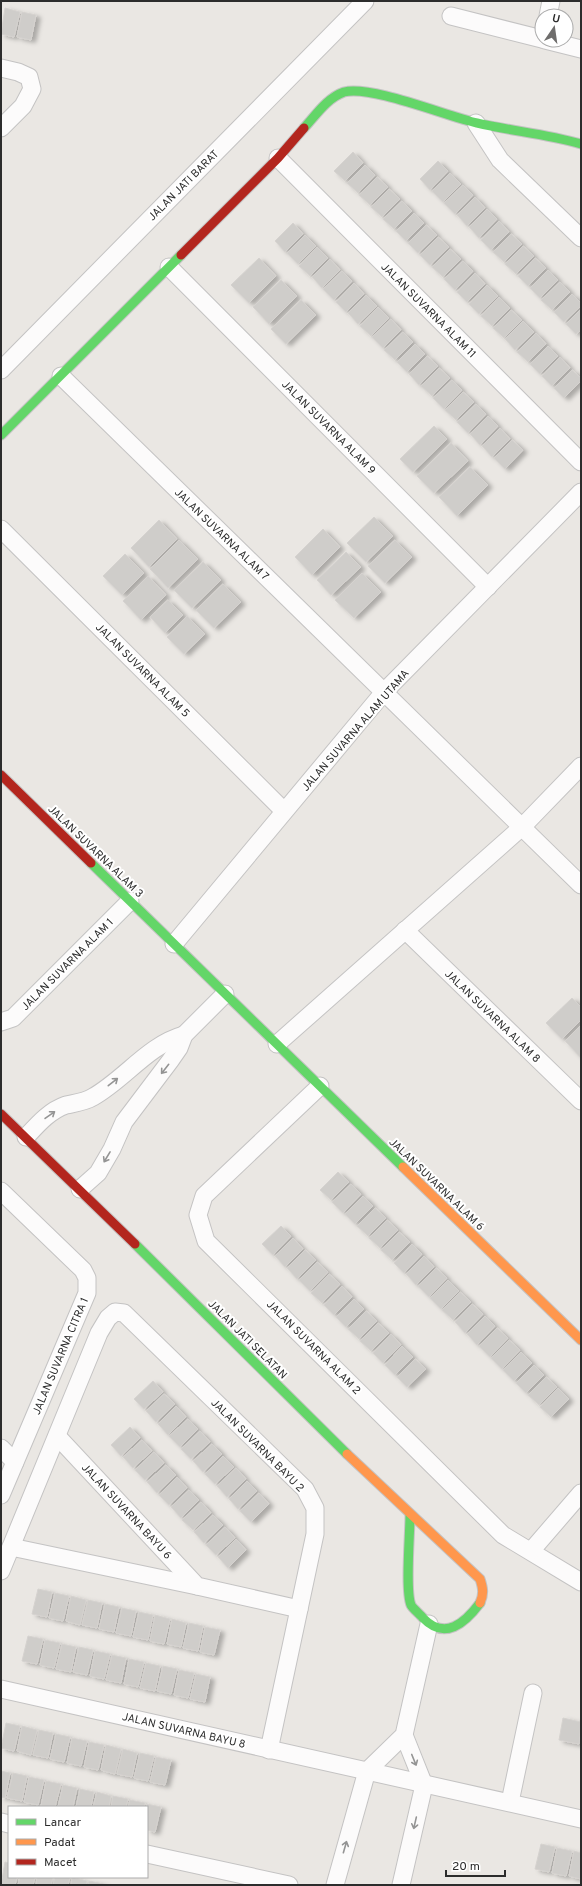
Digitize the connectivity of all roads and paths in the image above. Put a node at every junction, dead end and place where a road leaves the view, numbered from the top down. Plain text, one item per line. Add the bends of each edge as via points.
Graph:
1 (365, 1) edge
2 (451, 16) dead end
3 (534, 37) edge
4 (1, 68) edge
5 (476, 123) junction
6 (1, 128) edge
7 (581, 144) edge
8 (278, 158) junction
9 (581, 238) edge
10 (169, 267) junction
11 (1, 370) edge
12 (60, 376) junction
13 (1, 435) edge
14 (581, 462) edge
15 (581, 492) edge
16 (1, 529) edge
17 (488, 587) junction
18 (384, 692) junction
19 (581, 766) edge
20 (1, 775) edge
21 (284, 811) junction
22 (522, 827) junction
23 (581, 885) edge
24 (130, 901) junction
25 (405, 930) junction
26 (174, 944) junction
27 (225, 994) junction
28 (1, 1022) edge
29 (184, 1035) junction
30 (277, 1044) junction
31 (320, 1086) junction
32 (581, 1101) edge
33 (1, 1114) edge
34 (26, 1137) junction
35 (80, 1189) junction
36 (1, 1191) edge
37 (581, 1340) edge
38 (57, 1436) junction
39 (1, 1448) edge
40 (15, 1462) junction
41 (581, 1493) edge
42 (1, 1495) edge
43 (410, 1516) junction
44 (11, 1547) junction
45 (531, 1551) junction
46 (1, 1571) edge
47 (581, 1582) edge
48 (197, 1586) junction
49 (299, 1609) junction
50 (429, 1624) junction
51 (1, 1689) edge
52 (533, 1693) dead end
53 (404, 1735) junction
54 (269, 1750) junction
55 (367, 1771) junction
56 (424, 1785) junction
57 (510, 1802) junction
58 (581, 1819) edge
59 (148, 1854) edge
60 (289, 1885) edge
61 (335, 1885) edge
62 (401, 1885) edge

1 - 11 street, JALAN JATI BARAT
2 - 3 street
4 - 6 street via 29,77 32,89 23,106
5 - 7 street
5 - 8 street via 374,93 345,92 330,99
5 - 9 street via 500,160
8 - 10 street
8 - 14 street, JALAN SUVARNA ALAM 11
10 - 12 street
10 - 17 street, JALAN SUVARNA ALAM 9
12 - 13 street
12 - 18 street, JALAN SUVARNA ALAM 7
15 - 17 street, JALAN SUVARNA ALAM UTAMA
16 - 21 street, JALAN SUVARNA ALAM 5
17 - 18 street, JALAN SUVARNA ALAM UTAMA
18 - 21 street, JALAN SUVARNA ALAM UTAMA
18 - 22 street, JALAN SUVARNA ALAM 7
19 - 22 street
20 - 24 street, JALAN SUVARNA ALAM 3
21 - 26 street, JALAN SUVARNA ALAM UTAMA
22 - 23 street, JALAN SUVARNA ALAM 7
22 - 25 street
24 - 26 street, JALAN SUVARNA ALAM 3
24 - 28 street, JALAN SUVARNA ALAM 1 via 13,1018
25 - 30 street
25 - 32 street, JALAN SUVARNA ALAM 8
26 - 27 street, JALAN SUVARNA ALAM 3
27 - 29 street
27 - 30 street, JALAN SUVARNA ALAM 6
34 -> 29 street via 48,1114 93,1097 158,1047
29 -> 35 street via 179,1048 124,1122 98,1172
30 - 31 street, JALAN SUVARNA ALAM 6
31 - 37 street, JALAN SUVARNA ALAM 6
31 - 45 street, JALAN SUVARNA ALAM 2 via 204,1196 198,1215 206,1241 503,1535
33 - 34 street, JALAN JATI SELATAN
34 - 35 street, JALAN JATI SELATAN
35 - 43 street, JALAN JATI SELATAN
36 - 40 street, JALAN SUVARNA CITRA 1 via 83,1270 88,1286
38 - 44 street
38 - 48 street, JALAN SUVARNA BAYU 6
38 - 49 street, JALAN SUVARNA BAYU 2 via 99,1333 115,1312 124,1313 305,1489 315,1508 315,1534
39 - 40 street
40 - 42 street, JALAN SUVARNA CITRA 1
41 - 45 street
43 - 50 street via 411,1605
43 - 50 street, JALAN JATI SELATAN via 480,1579 483,1587 483,1595 478,1604 456,1627 441,1629
44 - 46 street
44 - 48 street
45 - 47 street, JALAN SUVARNA ALAM 2
48 - 49 street
49 - 54 street, JALAN SUVARNA BAYU 2
50 - 53 street
51 - 54 street, JALAN SUVARNA BAYU 8
52 - 57 street
53 - 55 street
53 -> 56 street
54 - 55 street, JALAN SUVARNA BAYU 8
55 - 56 street, JALAN SUVARNA BAYU 8
61 -> 55 street
56 - 57 street, JALAN SUVARNA BAYU 8
56 -> 62 street
57 - 58 street, JALAN SUVARNA BAYU 8
59 - 60 street

